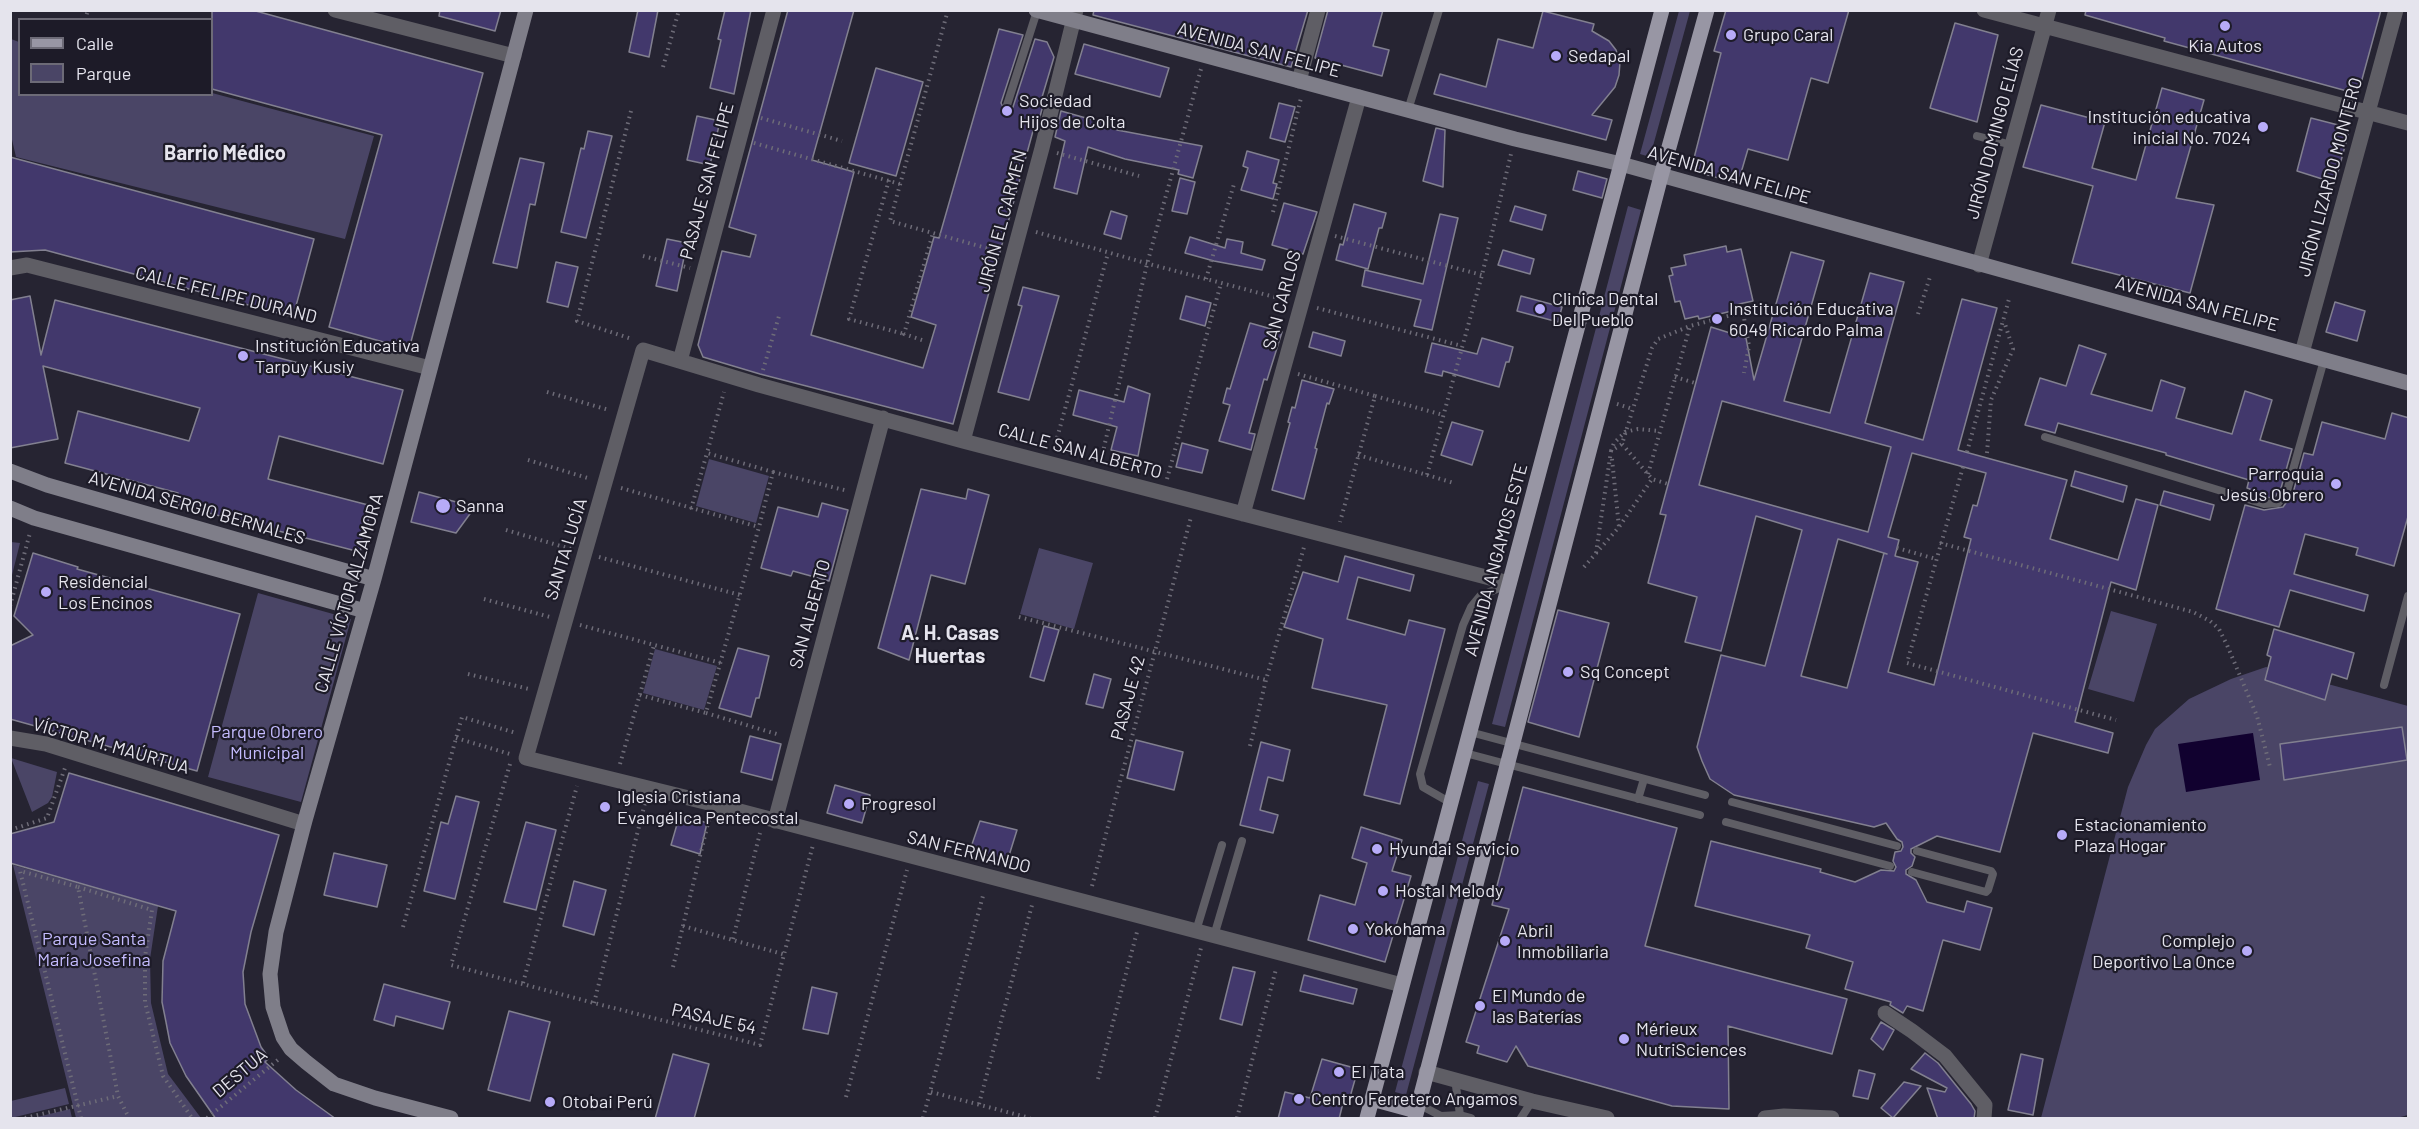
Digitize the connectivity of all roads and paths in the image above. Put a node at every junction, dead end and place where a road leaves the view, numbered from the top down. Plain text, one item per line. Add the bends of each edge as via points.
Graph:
1 (335, 10) edge
2 (526, 10) edge
3 (680, 10) edge
4 (774, 10) edge
5 (948, 10) edge
6 (1318, 10) edge
7 (1439, 10) edge
8 (1662, 10) edge
9 (1707, 10) edge
10 (1984, 10) edge
11 (2049, 10) edge
12 (2396, 10) edge
13 (1037, 11) edge
14 (1074, 15) edge
15 (2044, 27) junction
16 (514, 56) junction
17 (1204, 56) junction
18 (663, 67) dead end
19 (1302, 82) junction
20 (1359, 97) junction
21 (1006, 105) dead end
22 (1408, 110) junction
23 (631, 111) dead end
24 (2368, 112) junction
25 (746, 113) junction
26 (2409, 123) edge
27 (1977, 136) dead end
28 (739, 137) junction
29 (1515, 139) junction
30 (842, 141) dead end
31 (2012, 145) junction
32 (1042, 148) junction
33 (1621, 164) junction
34 (1138, 176) dead end
35 (1660, 176) junction
36 (889, 180) junction
37 (900, 184) junction
38 (1234, 184) dead end
39 (1272, 212) dead end
40 (1021, 228) junction
41 (1320, 232) junction
42 (933, 233) junction
43 (1108, 253) junction
44 (643, 256) dead end
45 (1013, 256) junction
46 (1148, 264) junction
47 (1979, 265) junction
48 (10, 268) edge
49 (703, 271) junction
50 (1482, 275) junction
51 (1930, 277) dead end
52 (1206, 279) junction
53 (1221, 283) junction
54 (2009, 299) dead end
55 (1301, 304) junction
56 (1918, 314) dead end
57 (779, 316) dead end
58 (2004, 320) junction
59 (1690, 326) junction
60 (904, 334) junction
61 (922, 340) dead end
62 (1462, 346) junction
63 (643, 350) junction
64 (2302, 353) junction
65 (2324, 360) junction
66 (680, 361) junction
67 (430, 368) junction
68 (1283, 369) junction
69 (1744, 373) dead end
70 (729, 376) junction
71 (1675, 376) junction
72 (1695, 382) dead end
73 (2409, 383) edge
74 (759, 385) junction
75 (547, 392) dead end
76 (1375, 396) junction
77 (1624, 406) dead end
78 (1633, 409) junction
79 (624, 414) junction
80 (1443, 415) junction
81 (883, 417) junction
82 (1660, 431) junction
83 (1625, 432) junction
84 (2044, 437) dead end
85 (963, 441) junction
86 (1622, 444) junction
87 (1611, 451) junction
88 (1967, 452) dead end
89 (706, 453) junction
90 (1987, 453) dead end
91 (1358, 455) junction
92 (528, 460) dead end
93 (1050, 463) junction
94 (1963, 467) dead end
95 (10, 471) edge
96 (773, 472) junction
97 (1647, 474) junction
98 (1097, 475) junction
99 (1427, 475) junction
100 (1652, 479) junction
101 (1454, 483) dead end
102 (605, 484) junction
103 (1668, 484) dead end
104 (1163, 493) junction
105 (862, 495) junction
106 (1196, 501) junction
107 (10, 508) edge
108 (691, 509) junction
109 (1243, 514) junction
110 (34, 518) junction
111 (759, 527) junction
112 (1618, 527) junction
113 (506, 530) dead end
114 (1308, 532) junction
115 (1336, 539) junction
116 (1940, 543) junction
117 (1897, 548) dead end
118 (585, 553) junction
119 (1596, 553) junction
120 (1936, 559) junction
121 (1584, 567) dead end
122 (374, 579) junction
123 (1509, 583) junction
124 (740, 595) junction
125 (2409, 596) edge
126 (484, 599) dead end
127 (10, 606) edge
128 (365, 611) junction
129 (1019, 617) dead end
130 (564, 621) junction
131 (654, 645) junction
132 (1155, 652) junction
133 (721, 663) junction
134 (468, 674) dead end
135 (1266, 680) junction
136 (2384, 685) dead end
137 (544, 693) junction
138 (640, 695) junction
139 (706, 713) junction
140 (2116, 720) dead end
141 (1470, 732) junction
142 (532, 737) junction
143 (10, 738) edge
144 (456, 738) junction
145 (796, 740) junction
146 (1512, 744) junction
147 (1250, 746) dead end
148 (70, 753) junction
149 (1465, 753) junction
150 (526, 758) junction
151 (1507, 764) junction
152 (2270, 767) dead end
153 (581, 771) junction
154 (1644, 779) junction
155 (616, 780) junction
156 (649, 788) junction
157 (1705, 795) dead end
158 (1638, 799) junction
159 (1732, 802) dead end
160 (1451, 803) junction
161 (713, 804) junction
162 (1700, 815) dead end
163 (769, 819) junction
164 (1726, 822) dead end
165 (304, 824) junction
166 (10, 830) edge
167 (815, 832) junction
168 (1242, 841) dead end
169 (1222, 845) dead end
170 (1897, 846) dead end
171 (1917, 851) dead end
172 (910, 857) junction
173 (1890, 866) dead end
174 (1912, 872) dead end
175 (988, 877) junction
176 (78, 888) junction
177 (1037, 890) junction
178 (1087, 903) junction
179 (1141, 916) junction
180 (683, 926) junction
181 (403, 927) dead end
182 (1205, 933) junction
183 (732, 939) junction
184 (1281, 954) junction
185 (786, 955) junction
186 (673, 967) dead end
187 (523, 983) junction
188 (1402, 985) junction
189 (594, 1003) junction
190 (1885, 1013) dead end
191 (291, 1049) junction
192 (1426, 1072) junction
193 (1098, 1079) dead end
194 (1455, 1079) junction
195 (931, 1092) junction
196 (118, 1096) junction
197 (846, 1097) dead end
198 (1372, 1099) junction
199 (1532, 1101) junction
200 (979, 1104) junction
201 (77, 1106) junction
202 (1416, 1111) edge
203 (1460, 1115) junction
204 (1574, 1115) edge
205 (1440, 1117) edge
206 (25, 1119) edge
207 (81, 1119) edge
208 (129, 1119) edge
209 (192, 1119) edge
210 (207, 1119) edge
211 (451, 1119) edge
212 (923, 1119) edge
213 (1030, 1119) edge
214 (1155, 1119) edge
215 (1237, 1119) edge
216 (1366, 1119) edge
217 (1471, 1119) edge
218 (1521, 1119) edge
219 (1607, 1119) edge
220 (1765, 1119) edge
221 (1832, 1119) edge
222 (1984, 1119) edge

1 - 16 street
2 - 16 street, CALLE VÍCTOR ALZAMORA
3 - 18 path
4 - 25 street, PASAJE SAN FELIPE
5 - 37 path
6 - 19 street
7 - 22 lane
8 - 33 main road, AVENIDA ANGAMOS ESTE
9 - 35 main road
10 - 15 street
11 - 15 street, JIRÓN DOMINGO ELÍAS
12 - 24 street, JIRÓN LIZARDO MONTERO
13 - 14 street, AVENIDA SAN FELIPE
13 - 21 lane
14 - 17 street, AVENIDA SAN FELIPE
14 - 32 street, JIRÓN EL CARMEN
15 - 24 street
15 - 31 street, JIRÓN DOMINGO ELÍAS
16 - 67 street, CALLE VÍCTOR ALZAMORA
17 - 19 street, AVENIDA SAN FELIPE
17 - 46 path
19 - 20 street, AVENIDA SAN FELIPE
19 - 39 path
20 - 22 street, AVENIDA SAN FELIPE
20 - 41 street, SAN CARLOS
22 - 29 street, AVENIDA SAN FELIPE
23 - 63 path via 577,321 630,336
24 - 26 street
24 - 64 street, JIRÓN LIZARDO MONTERO
25 - 28 street, PASAJE SAN FELIPE
25 - 30 path
27 - 31 lane
28 - 36 path
28 - 49 street, PASAJE SAN FELIPE
29 - 33 street, AVENIDA SAN FELIPE
29 - 50 path
31 - 47 street, JIRÓN DOMINGO ELÍAS
32 - 34 path
32 - 40 street, JIRÓN EL CARMEN
33 - 35 street, AVENIDA SAN FELIPE
33 - 123 main road, AVENIDA ANGAMOS ESTE
35 - 47 street, AVENIDA SAN FELIPE
35 - 146 main road
36 - 37 path
36 - 60 path via 849,319
37 - 42 path via 890,221
38 - 52 path
40 - 43 path
40 - 45 street, JIRÓN EL CARMEN
41 - 50 path
41 - 55 street, SAN CARLOS
42 - 45 path
42 - 60 path
43 - 46 path
43 - 93 path
44 - 49 path
45 - 85 street, JIRÓN EL CARMEN
46 - 52 path
46 - 98 path
47 - 64 street, AVENIDA SAN FELIPE
48 - 67 street, CALLE FELIPE DURAND via 27,265
49 - 66 street, PASAJE SAN FELIPE
50 - 62 path
51 - 56 path
52 - 53 path
53 - 55 path
53 - 104 path
54 - 58 path
55 - 62 path
55 - 68 street, SAN CARLOS
57 - 74 path
58 - 88 path
58 - 90 path via 2013,349 1991,400
59 - 69 path via 1743,312 1749,346
59 - 71 path
59 - 78 path via 1658,339
60 - 61 path
62 - 80 path
63 - 66 street, CALLE SAN ALBERTO
63 - 79 street, SANTA LUCÍA
64 - 65 street, AVENIDA SAN FELIPE
65 - 73 street, AVENIDA SAN FELIPE
65 - 84 lane via 2287,491 2278,503 2264,504
66 - 70 street, CALLE SAN ALBERTO
67 - 122 street, CALLE VÍCTOR ALZAMORA
68 - 76 path
68 - 109 street, SAN CARLOS
70 - 74 street, CALLE SAN ALBERTO
70 - 89 path
71 - 72 path
71 - 82 path
74 - 81 street, CALLE SAN ALBERTO
75 - 79 path
76 - 80 path
76 - 91 path
77 - 78 path
78 - 83 path
79 - 102 street, SANTA LUCÍA
80 - 99 path
81 - 85 street, CALLE SAN ALBERTO
81 - 105 street, SAN ALBERTO
82 - 83 path via 1647,428
82 - 97 path
83 - 86 path
83 - 87 path
85 - 93 street, CALLE SAN ALBERTO
86 - 87 path
86 - 97 path
87 - 112 path
87 - 119 path
89 - 96 path
89 - 108 path
91 - 99 path
91 - 115 path
92 - 102 path
93 - 98 street, CALLE SAN ALBERTO
94 - 116 path
95 - 122 street, AVENIDA SERGIO BERNALES
96 - 105 path
96 - 111 path
97 - 100 path
98 - 104 street, CALLE SAN ALBERTO
99 - 101 path
100 - 103 path
100 - 112 path
102 - 108 path
102 - 118 street, SANTA LUCÍA
104 - 106 street, CALLE SAN ALBERTO
105 - 145 street, SAN ALBERTO
106 - 109 street, CALLE SAN ALBERTO
106 - 132 path, PASAJE 42
107 - 110 street
108 - 111 path
109 - 114 street, CALLE SAN ALBERTO
110 - 127 path
110 - 128 street
111 - 124 path
112 - 119 path
113 - 118 path
114 - 115 street, CALLE SAN ALBERTO
114 - 135 path
115 - 123 street, CALLE SAN ALBERTO
116 - 120 path
116 - 152 path via 2193,612 2210,621 2227,645 2257,716
117 - 120 path
118 - 124 path
118 - 130 street, SANTA LUCÍA
119 - 121 path
120 - 140 path via 1906,663
122 - 128 street, CALLE VÍCTOR ALZAMORA
123 - 141 main road, AVENIDA ANGAMOS ESTE
123 - 160 lane via 1480,596 1471,607 1420,774 1423,787
124 - 133 path
125 - 136 lane
126 - 130 path
128 - 165 street, CALLE VÍCTOR ALZAMORA
129 - 132 path
130 - 131 path
130 - 137 street, SANTA LUCÍA
131 - 133 path
131 - 138 path
132 - 135 path
132 - 178 path, PASAJE 42
133 - 139 path
134 - 137 path
135 - 147 path
137 - 142 street, SANTA LUCÍA
138 - 139 path
138 - 155 path
139 - 145 path
141 - 146 lane
141 - 149 main road, AVENIDA ANGAMOS ESTE
142 - 144 path via 462,717
142 - 150 street, SANTA LUCÍA
143 - 148 street, VÍCTOR M. MAÚRTUA
144 - 150 path
144 - 181 path
145 - 163 street, SAN ALBERTO
146 - 151 main road
146 - 154 lane
148 - 165 street, VÍCTOR M. MAÚRTUA
148 - 166 path via 47,818
149 - 151 lane
149 - 160 main road, AVENIDA ANGAMOS ESTE
150 - 153 street, SAN FERNANDO
150 - 187 path, PASAJE 54 via 511,760 451,965
151 - 158 lane
151 - 192 main road
153 - 155 street, SAN FERNANDO
153 - 187 path
154 - 157 lane
154 - 158 lane
155 - 156 street, SAN FERNANDO
156 - 161 street, SAN FERNANDO
156 - 189 path
158 - 162 lane
159 - 170 lane
160 - 188 main road, AVENIDA ANGAMOS ESTE
161 - 163 street, SAN FERNANDO
161 - 180 path
163 - 167 street, SAN FERNANDO
163 - 183 path
164 - 173 lane
165 - 191 street, CALLE VÍCTOR ALZAMORA via 276,932 270,974 273,1007
167 - 172 street, SAN FERNANDO
167 - 185 path, PASAJE 54
168 - 182 lane
169 - 182 lane
171 - 174 lane via 1993,874 1986,892
172 - 175 street, SAN FERNANDO
172 - 197 path
175 - 177 street, SAN FERNANDO
175 - 195 path
176 - 196 path
176 - 201 path via 20,872
176 - 209 path via 152,910 145,957 145,1002 163,1076
177 - 178 street, SAN FERNANDO
177 - 200 path
178 - 179 street, SAN FERNANDO
179 - 182 street, SAN FERNANDO
179 - 193 path
180 - 183 path
180 - 186 path
182 - 184 street, SAN FERNANDO
182 - 214 path
183 - 185 path
184 - 188 street, SAN FERNANDO
184 - 215 path
185 - 189 path, PASAJE 54 via 760,1046
187 - 189 path, PASAJE 54
188 - 198 main road, AVENIDA ANGAMOS ESTE
190 - 222 street via 1945,1056 1985,1105
191 - 210 path, DESTUA
191 - 211 street, CALLE VÍCTOR ALZAMORA via 334,1084
192 - 194 street
192 - 202 main road
194 - 199 street
194 - 203 lane
195 - 200 path
195 - 212 path
196 - 201 path
196 - 208 path
198 - 202 main road
198 - 216 main road, AVENIDA ANGAMOS ESTE
199 - 204 street
199 - 218 lane
200 - 213 path
201 - 206 path
201 - 207 path
202 - 205 lane
203 - 205 lane
203 - 217 lane
204 - 219 street
220 - 221 street

